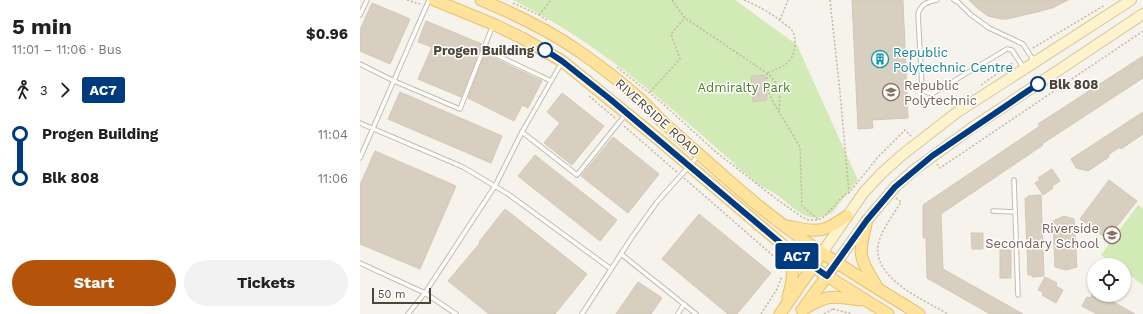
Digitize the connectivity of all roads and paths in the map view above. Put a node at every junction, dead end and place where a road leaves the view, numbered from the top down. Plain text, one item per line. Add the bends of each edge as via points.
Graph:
1 (367, 0) edge
2 (429, 0) edge
3 (434, 0) edge
4 (481, 0) edge
5 (551, 0) edge
6 (672, 0) edge
7 (744, 0) edge
8 (788, 0) edge
9 (830, 0) edge
10 (937, 0) edge
11 (954, 0) edge
12 (1131, 0) edge
13 (511, 2) dead end
14 (1107, 4) dead end
15 (1143, 14) edge
16 (360, 15) edge
17 (539, 15) junction
18 (685, 18) junction
19 (780, 20) junction
20 (551, 22) dead end
21 (493, 24) junction
22 (1143, 31) edge
23 (490, 52) dead end
24 (1028, 52) junction
25 (562, 61) junction
26 (1034, 62) junction
27 (360, 64) edge
28 (618, 67) dead end
29 (1024, 68) junction
30 (767, 73) junction
31 (394, 81) junction
32 (550, 81) junction
33 (650, 92) junction
34 (586, 93) dead end
35 (626, 113) junction
36 (779, 113) junction
37 (619, 122) junction
38 (360, 123) edge
39 (374, 128) junction
40 (522, 132) junction
41 (911, 136) dead end
42 (700, 154) junction
43 (360, 158) edge
44 (689, 166) junction
45 (940, 168) dead end
46 (681, 175) junction
47 (1014, 180) dead end
48 (495, 186) junction
49 (849, 193) junction
50 (901, 202) dead end
51 (993, 211) dead end
52 (1015, 212) junction
53 (847, 216) junction
54 (818, 220) junction
55 (867, 220) junction
56 (783, 226) junction
57 (784, 246) junction
58 (822, 253) junction
59 (621, 254) junction
60 (837, 262) junction
61 (360, 263) edge
62 (813, 267) junction
63 (611, 269) junction
64 (782, 269) dead end
65 (783, 275) dead end
66 (827, 276) junction
67 (878, 289) junction
68 (425, 293) junction
69 (1018, 295) dead end
70 (867, 301) junction
71 (684, 304) junction
72 (782, 311) edge
73 (801, 312) edge
74 (408, 314) edge
75 (456, 314) edge
76 (582, 314) edge
77 (678, 314) edge
78 (696, 314) edge
79 (761, 314) edge
80 (824, 314) edge
81 (852, 314) edge
82 (888, 314) edge
83 (919, 314) edge
84 (948, 314) edge

1 - 16 lane
2 - 31 lane
3 - 21 main road, RIVERSIDE ROAD
4 - 42 main road, RIVERSIDE ROAD via 507,11 580,51 640,98
5 - 17 path
6 - 18 path
7 - 19 path
8 - 19 path
9 - 49 path
10 - 29 lane via 924,4 918,14 924,91 932,94 1007,49 1012,50
11 - 24 lane via 989,28 1023,44
12 - 26 main road
13 - 17 path
14 - 24 path
15 - 55 main road via 932,156 895,187
17 - 20 path
18 - 30 path
18 - 33 path via 671,34 680,59
19 - 30 path via 793,31 795,49 789,63
21 - 25 main road, RIVERSIDE ROAD
21 - 31 lane via 460,109
22 - 45 path
23 - 32 lane
24 - 26 lane
25 - 32 lane
25 - 35 main road, RIVERSIDE ROAD
26 - 29 main road
27 - 31 lane
28 - 33 path
29 - 53 main road via 956,113 902,155 864,192
30 - 36 path via 768,90
30 - 36 path via 775,80 780,91
31 - 39 lane
32 - 40 lane
33 - 54 path via 716,152 775,198 802,217
34 - 37 path
35 - 37 lane
35 - 44 main road, RIVERSIDE ROAD
36 - 54 path via 800,147 802,206
37 - 40 lane via 577,175
37 - 46 path
38 - 39 lane
39 - 43 lane
39 - 48 lane via 463,167
40 - 48 lane
41 - 49 path via 905,130 878,157
42 - 44 lane
42 - 56 main road, RIVERSIDE ROAD
44 - 46 lane
44 - 57 main road, RIVERSIDE ROAD
46 - 59 lane via 657,202
46 - 64 path via 778,260
47 - 52 lane
48 - 63 lane
48 - 68 lane
49 - 54 path
50 - 84 path via 878,244 878,255 883,268 895,281
51 - 52 lane
52 - 69 lane
53 - 56 main road via 822,229
53 - 58 main road
55 - 60 main road
55 - 67 main road via 861,256
56 - 58 main road, RIVERSIDE ROAD
57 - 62 main road, RIVERSIDE ROAD
57 - 72 main road via 790,257 793,281
58 - 60 main road, RIVERSIDE ROAD
58 - 62 main road
59 - 63 lane
59 - 71 lane
60 - 66 main road
60 - 67 main road, RIVERSIDE ROAD
61 - 68 lane
62 - 66 main road, RIVERSIDE ROAD
62 - 72 main road
63 - 76 lane
65 - 79 path
66 - 70 main road, RIVERSIDE ROAD
66 - 73 main road
67 - 83 main road, RIVERSIDE ROAD
68 - 74 lane
68 - 75 lane
70 - 73 main road via 831,296 818,300
70 - 82 main road, RIVERSIDE ROAD
71 - 77 lane
71 - 78 lane
80 - 81 path via 833,309

